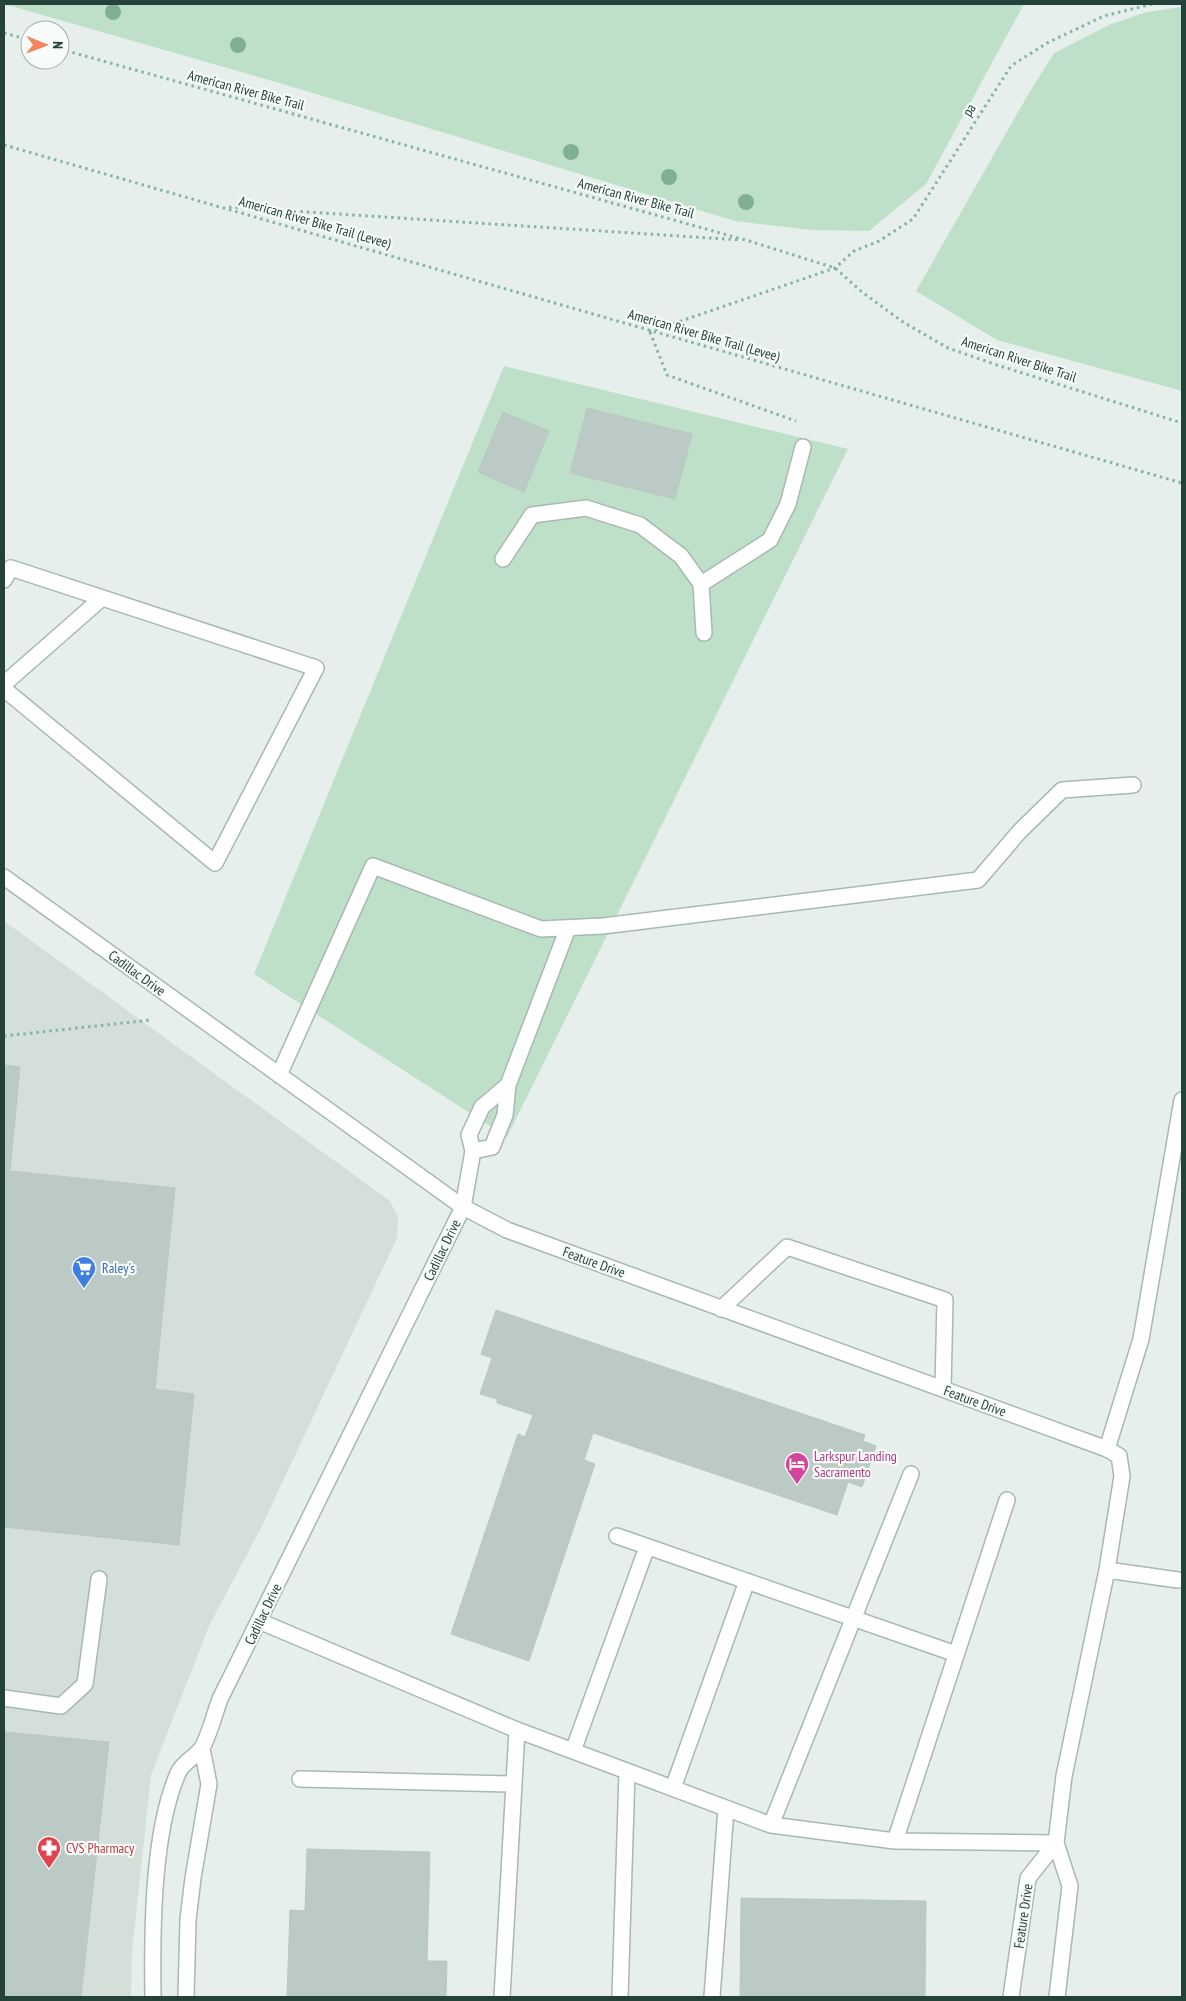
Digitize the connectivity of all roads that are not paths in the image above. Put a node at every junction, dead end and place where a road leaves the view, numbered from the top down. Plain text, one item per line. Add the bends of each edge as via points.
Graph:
1 (803, 447) road end
2 (503, 559) dead end
3 (4, 580) edge
4 (701, 584) junction
5 (102, 598) junction
6 (704, 632) dead end
7 (4, 684) edge
8 (4, 689) edge
9 (1132, 785) dead end
10 (4, 878) edge
11 (568, 928) junction
12 (279, 1075) junction
13 (508, 1085) junction
14 (1182, 1100) edge
15 (473, 1151) junction
16 (463, 1207) junction
17 (722, 1309) junction
18 (943, 1389) junction
19 (1107, 1449) junction
20 (911, 1474) dead end
21 (1007, 1500) dead end
22 (617, 1536) dead end
23 (647, 1547) junction
24 (1107, 1570) junction
25 (99, 1579) dead end
26 (1178, 1580) dead end
27 (747, 1581) junction
28 (853, 1618) junction
29 (259, 1621) junction
30 (956, 1654) junction
31 (4, 1698) edge
32 (517, 1730) junction
33 (202, 1749) junction
34 (573, 1751) junction
35 (627, 1772) junction
36 (300, 1779) dead end
37 (514, 1784) junction
38 (673, 1788) junction
39 (726, 1809) junction
40 (770, 1826) junction
41 (895, 1841) junction
42 (1056, 1843) junction
43 (153, 1997) edge
44 (186, 1997) edge
45 (502, 1997) edge
46 (620, 1997) edge
47 (712, 1997) edge
48 (1011, 1997) edge
49 (1057, 1997) edge

1 - 4 street via 788,504 770,540
2 - 4 street via 532,515 586,508 640,525 681,556
3 - 5 street via 11,568
4 - 6 street
5 - 7 street
5 - 8 street via 316,668 215,863
9 - 11 street via 1062,790 1019,832 978,880
10 - 12 street, Cadillac Drive
11 - 12 street via 541,929 373,866
11 - 13 street
12 - 16 street, Cadillac Drive
13 - 15 street via 482,1107 469,1135
13 - 15 street via 505,1114 492,1147
14 - 19 street via 1141,1339
15 - 16 street
16 - 17 street, Feature Drive via 507,1230
16 - 29 street, Cadillac Drive
17 - 18 street, Feature Drive
17 - 18 street via 787,1247 945,1300
18 - 19 street, Feature Drive
19 - 24 street via 1119,1456 1122,1476
20 - 28 street
21 - 30 street
22 - 23 street
23 - 27 street
23 - 34 street
24 - 26 street
24 - 42 street via 1064,1776
25 - 31 street via 85,1684 61,1706
27 - 28 street
27 - 38 street
28 - 30 street
28 - 40 street
29 - 32 street
29 - 33 street, Cadillac Drive via 220,1699
30 - 41 street
32 - 34 street
32 - 37 street
33 - 43 street, Cadillac Drive via 180,1768 170,1796 157,1879
33 - 44 street via 209,1784 188,1920
34 - 35 street
35 - 38 street
35 - 46 street
36 - 37 street
37 - 45 street
38 - 39 street
39 - 40 street
39 - 47 street
40 - 41 street
41 - 42 street
42 - 48 street, Feature Drive via 1028,1878
42 - 49 street via 1070,1886

